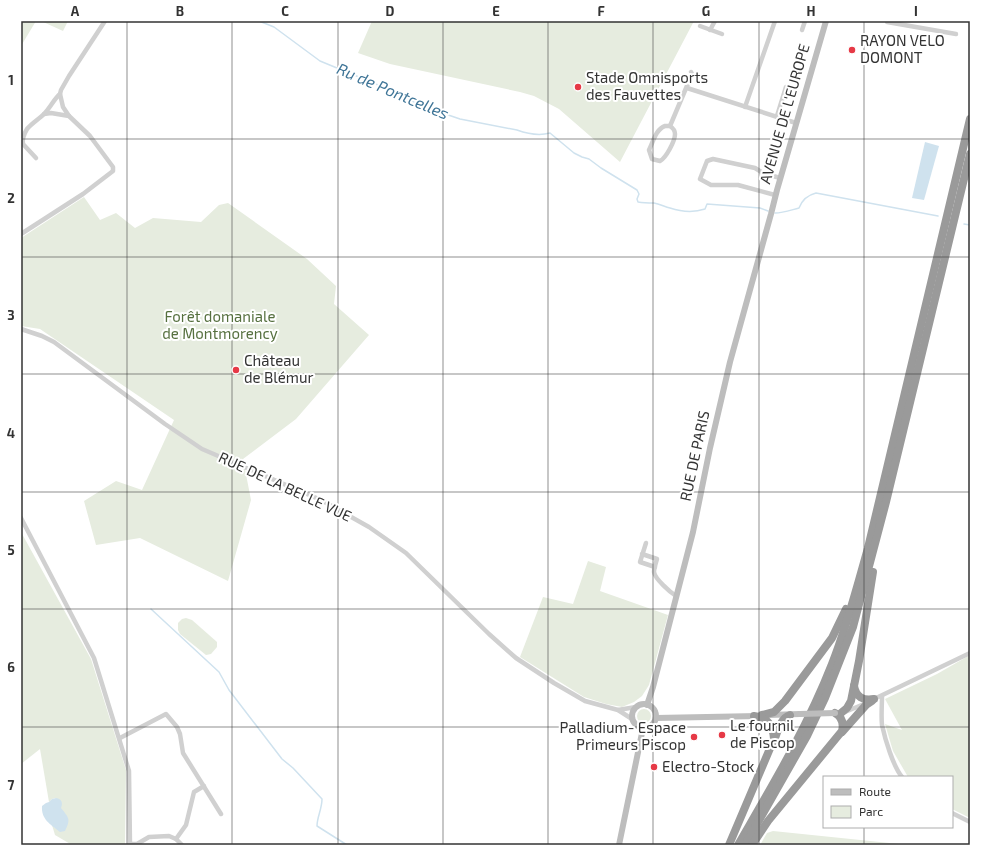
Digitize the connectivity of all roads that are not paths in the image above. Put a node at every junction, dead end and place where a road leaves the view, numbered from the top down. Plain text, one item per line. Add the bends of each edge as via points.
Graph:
1 (105, 21) edge
2 (715, 21) edge
3 (775, 21) edge
4 (804, 21) edge
5 (826, 21) edge
6 (887, 22) dead end
7 (700, 26) dead end
8 (710, 30) junction
9 (802, 30) dead end
10 (722, 34) dead end
11 (956, 34) dead end
12 (691, 72) dead end
13 (786, 87) dead end
14 (686, 88) junction
15 (60, 94) junction
16 (745, 107) junction
17 (44, 114) junction
18 (69, 116) junction
19 (777, 116) junction
20 (970, 120) edge
21 (796, 123) junction
22 (670, 126) junction
23 (970, 154) edge
24 (36, 158) dead end
25 (780, 178) junction
26 (776, 195) junction
27 (771, 214) joint
28 (21, 234) edge
29 (21, 329) edge
30 (884, 511) junction
31 (21, 518) edge
32 (646, 544) dead end
33 (868, 548) junction
34 (642, 554) junction
35 (655, 567) junction
36 (676, 596) junction
37 (970, 653) edge
38 (855, 681) junction
39 (790, 695) junction
40 (876, 699) junction
41 (647, 705) junction
42 (636, 707) junction
43 (618, 710) junction
44 (838, 713) junction
45 (795, 714) junction
46 (758, 716) junction
47 (656, 718) junction
48 (632, 719) junction
49 (643, 728) junction
50 (839, 736) junction
51 (120, 738) junction
52 (774, 739) junction
53 (901, 776) edge
54 (204, 786) junction
55 (221, 814) dead end
56 (953, 814) edge
57 (970, 822) edge
58 (176, 839) junction
59 (130, 844) edge
60 (182, 845) edge
61 (619, 845) edge
62 (729, 845) edge
63 (738, 845) edge
64 (745, 845) edge
65 (752, 845) edge

1 - 15 street
2 - 8 street
3 - 16 street
4 - 9 street
5 - 21 street, AVENUE DE L'EUROPE
6 - 11 street
7 - 8 street
8 - 10 street
12 - 14 street
13 - 19 street
14 - 16 street
14 - 22 street
15 - 17 street
15 - 18 street via 62,107
16 - 19 street
17 - 18 street
17 - 24 street via 27,129 23,139 23,144
18 - 28 street via 90,136 113,170 83,194
19 - 21 street
20 - 33 highway
21 - 25 street, AVENUE DE L'EUROPE
22 - 22 street via 661,127 649,150 652,159 656,161 666,156 675,137 674,129
23 - 30 highway
25 - 26 street, AVENUE DE L'EUROPE
25 - 26 street via 755,168 713,159 707,161 700,179 711,185 738,185
26 - 27 street, AVENUE DE L'EUROPE
27 - 36 street, RUE DE PARIS via 730,362 693,532
29 - 43 street, RUE DE LA BELLE VUE via 54,342 202,449 320,500 369,527 406,553 516,658 585,701
30 - 38 highway
30 - 64 highway via 853,627 834,677 808,736
31 - 51 street via 94,658
32 - 34 street
33 - 39 highway via 844,616
33 - 63 highway via 843,635 818,697 801,733
34 - 35 street via 640,562
34 - 35 street via 657,559
35 - 36 street via 655,576
36 - 41 street, RUE DE PARIS
37 - 40 street
38 - 40 highway via 859,697 866,700
38 - 44 highway via 848,708
39 - 45 highway via 788,706 790,712
39 - 46 highway via 778,710
40 - 44 street
40 - 50 highway via 866,705
40 - 53 street via 890,750
41 - 42 street
41 - 47 street via 653,708
42 - 43 street, RUE DE LA BELLE VUE
42 - 48 street via 632,712
43 - 48 street, RUE DE LA BELLE VUE
44 - 45 street, bridge
44 - 50 highway via 843,726
45 - 46 street
45 - 52 highway via 786,717
46 - 47 street
46 - 52 highway via 770,723
47 - 49 street via 650,727
48 - 49 street via 636,726
49 - 61 street
50 - 65 highway via 768,821
51 - 54 street via 166,714 177,727 183,753
51 - 59 street via 129,771
52 - 62 highway
54 - 55 street
54 - 58 street via 194,792 186,825
56 - 57 street
58 - 59 street via 169,836 149,837 137,844
58 - 60 street

